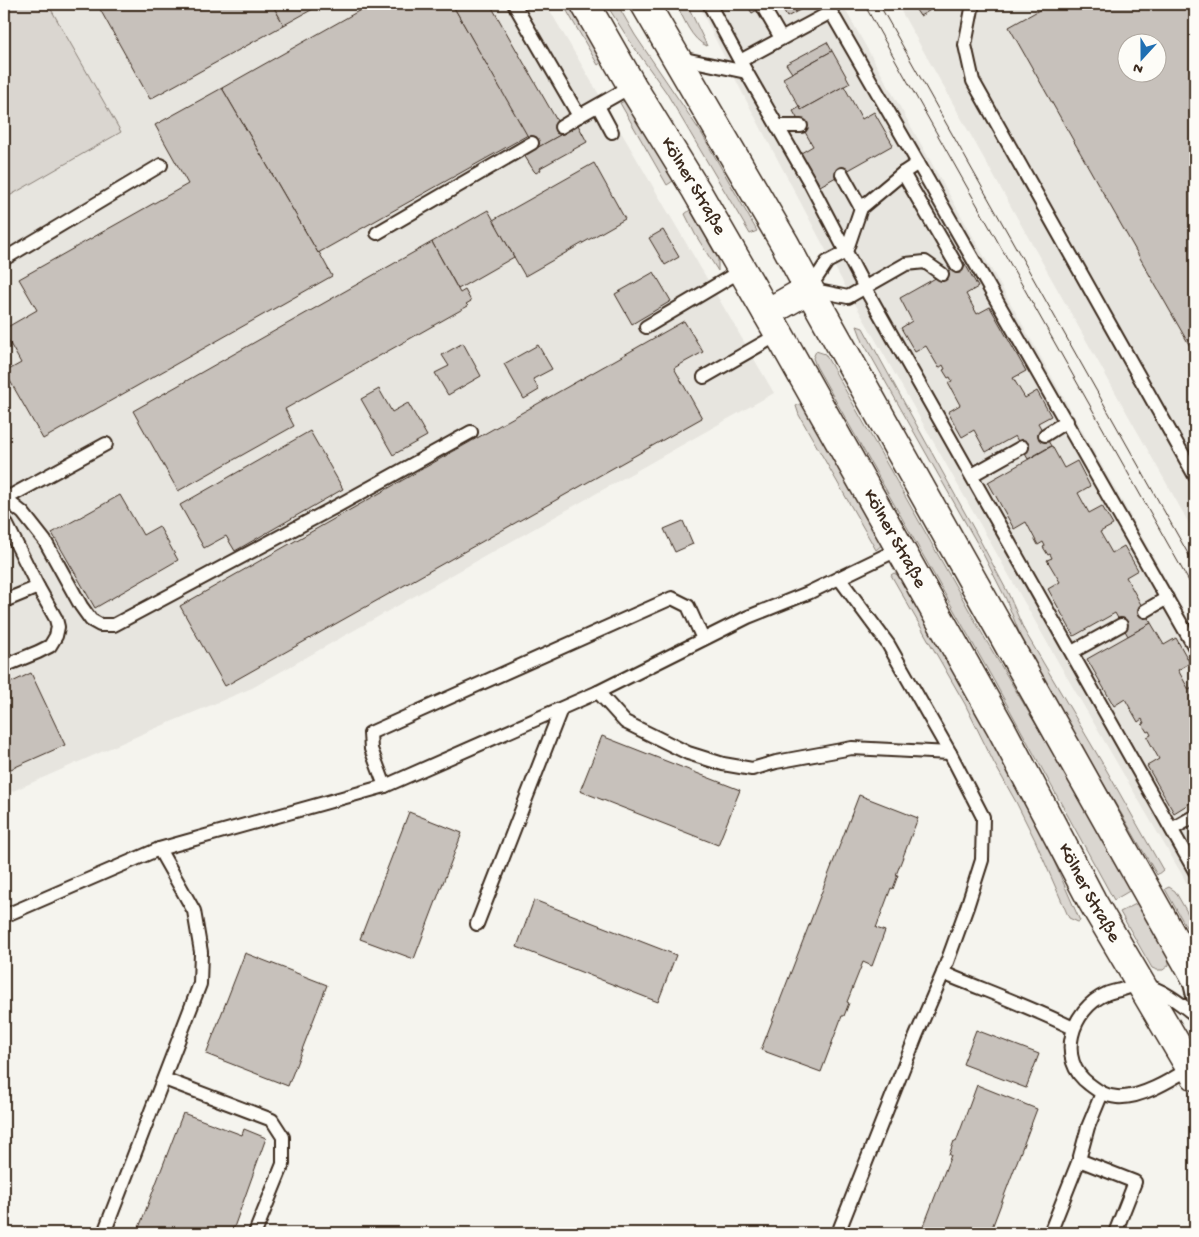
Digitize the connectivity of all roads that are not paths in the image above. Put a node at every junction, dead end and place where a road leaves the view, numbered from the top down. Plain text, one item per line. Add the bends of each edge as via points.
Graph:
1 (514, 4) edge
2 (585, 4) edge
3 (646, 4) edge
4 (709, 4) edge
5 (973, 4) edge
6 (763, 6) dead end
7 (829, 8) edge
8 (782, 38) junction
9 (676, 58) junction
10 (743, 67) junction
11 (632, 86) junction
12 (598, 106) junction
13 (579, 116) junction
14 (777, 126) junction
15 (801, 126) dead end
16 (561, 127) dead end
17 (612, 132) dead end
18 (532, 143) dead end
19 (918, 163) junction
20 (162, 165) dead end
21 (903, 173) junction
22 (842, 174) dead end
23 (862, 208) junction
24 (377, 233) dead end
25 (846, 252) junction
26 (4, 260) edge
27 (957, 266) dead end
28 (742, 270) junction
29 (942, 274) dead end
30 (865, 288) junction
31 (809, 289) junction
32 (773, 323) junction
33 (646, 327) dead end
34 (704, 377) dead end
35 (1067, 421) junction
36 (471, 432) dead end
37 (1045, 435) dead end
38 (106, 444) dead end
39 (1022, 448) dead end
40 (972, 475) junction
41 (1195, 476) edge
42 (4, 498) edge
43 (4, 519) edge
44 (901, 548) junction
45 (839, 578) junction
46 (38, 587) junction
47 (1167, 598) junction
48 (4, 601) edge
49 (1145, 611) dead end
50 (1121, 625) dead end
51 (703, 639) junction
52 (1195, 648) edge
53 (1072, 652) junction
54 (4, 666) edge
55 (598, 692) junction
56 (561, 709) junction
57 (950, 753) junction
58 (385, 786) junction
59 (1195, 816) edge
60 (1172, 829) junction
61 (159, 849) junction
62 (1195, 871) edge
63 (4, 916) edge
64 (477, 924) dead end
65 (1190, 967) edge
66 (943, 972) junction
67 (1142, 984) junction
68 (1195, 1004) edge
69 (1195, 1015) edge
70 (1073, 1028) junction
71 (1194, 1067) edge
72 (164, 1079) junction
73 (1102, 1094) junction
74 (1078, 1160) junction
75 (104, 1233) edge
76 (255, 1233) edge
77 (838, 1233) edge
78 (1050, 1233) edge
79 (1115, 1233) edge

1 - 13 lane
2 - 11 main road, Kölner Straße
3 - 9 main road
4 - 10 lane
5 - 41 lane via 965,45 973,81
6 - 8 lane
7 - 8 lane
7 - 19 lane
8 - 10 lane
9 - 10 lane
9 - 31 main road
10 - 14 lane
11 - 12 lane
11 - 28 main road, Kölner Straße
12 - 13 lane
12 - 17 lane
13 - 16 lane
14 - 15 lane
14 - 25 lane
18 - 24 lane
19 - 21 lane
19 - 35 lane
20 - 26 lane
21 - 23 lane
21 - 27 lane
22 - 23 lane
23 - 25 lane
25 - 30 lane
25 - 31 lane via 827,262
28 - 32 main road, Kölner Straße
28 - 33 lane
29 - 30 lane via 925,262 906,264
30 - 31 lane via 848,297
30 - 40 lane
31 - 32 main road
31 - 65 main road
32 - 34 lane
32 - 44 main road, Kölner Straße
35 - 37 lane
35 - 47 lane
36 - 42 lane via 114,625 100,625 91,620 45,542 23,513
38 - 42 lane
39 - 40 lane
40 - 53 lane
43 - 46 lane
44 - 45 lane
44 - 67 main road, Kölner Straße via 1092,901
45 - 51 lane
45 - 57 lane via 888,644
46 - 48 lane
46 - 54 lane via 56,619 56,636 50,646
47 - 49 lane
47 - 52 lane
50 - 53 lane
51 - 55 lane
51 - 58 lane via 688,606 672,598 370,733 371,749
53 - 60 lane
55 - 56 lane
55 - 57 lane via 625,722 688,753 752,769 852,748
56 - 58 lane
56 - 64 lane
57 - 66 lane via 983,817 982,860
58 - 61 lane
59 - 60 lane
60 - 62 lane
61 - 63 lane
61 - 72 lane via 194,911 201,952 200,984
65 - 68 lane
66 - 70 lane
66 - 77 lane
67 - 69 lane via 1170,996
67 - 70 lane via 1105,994 1091,1004
67 - 71 main road, Kölner Straße
70 - 73 lane via 1069,1052 1074,1066 1084,1081
71 - 73 lane via 1133,1095 1117,1097
72 - 75 lane
72 - 76 lane via 272,1120 283,1137 283,1164
73 - 74 lane
74 - 78 lane
74 - 79 lane via 1135,1182

